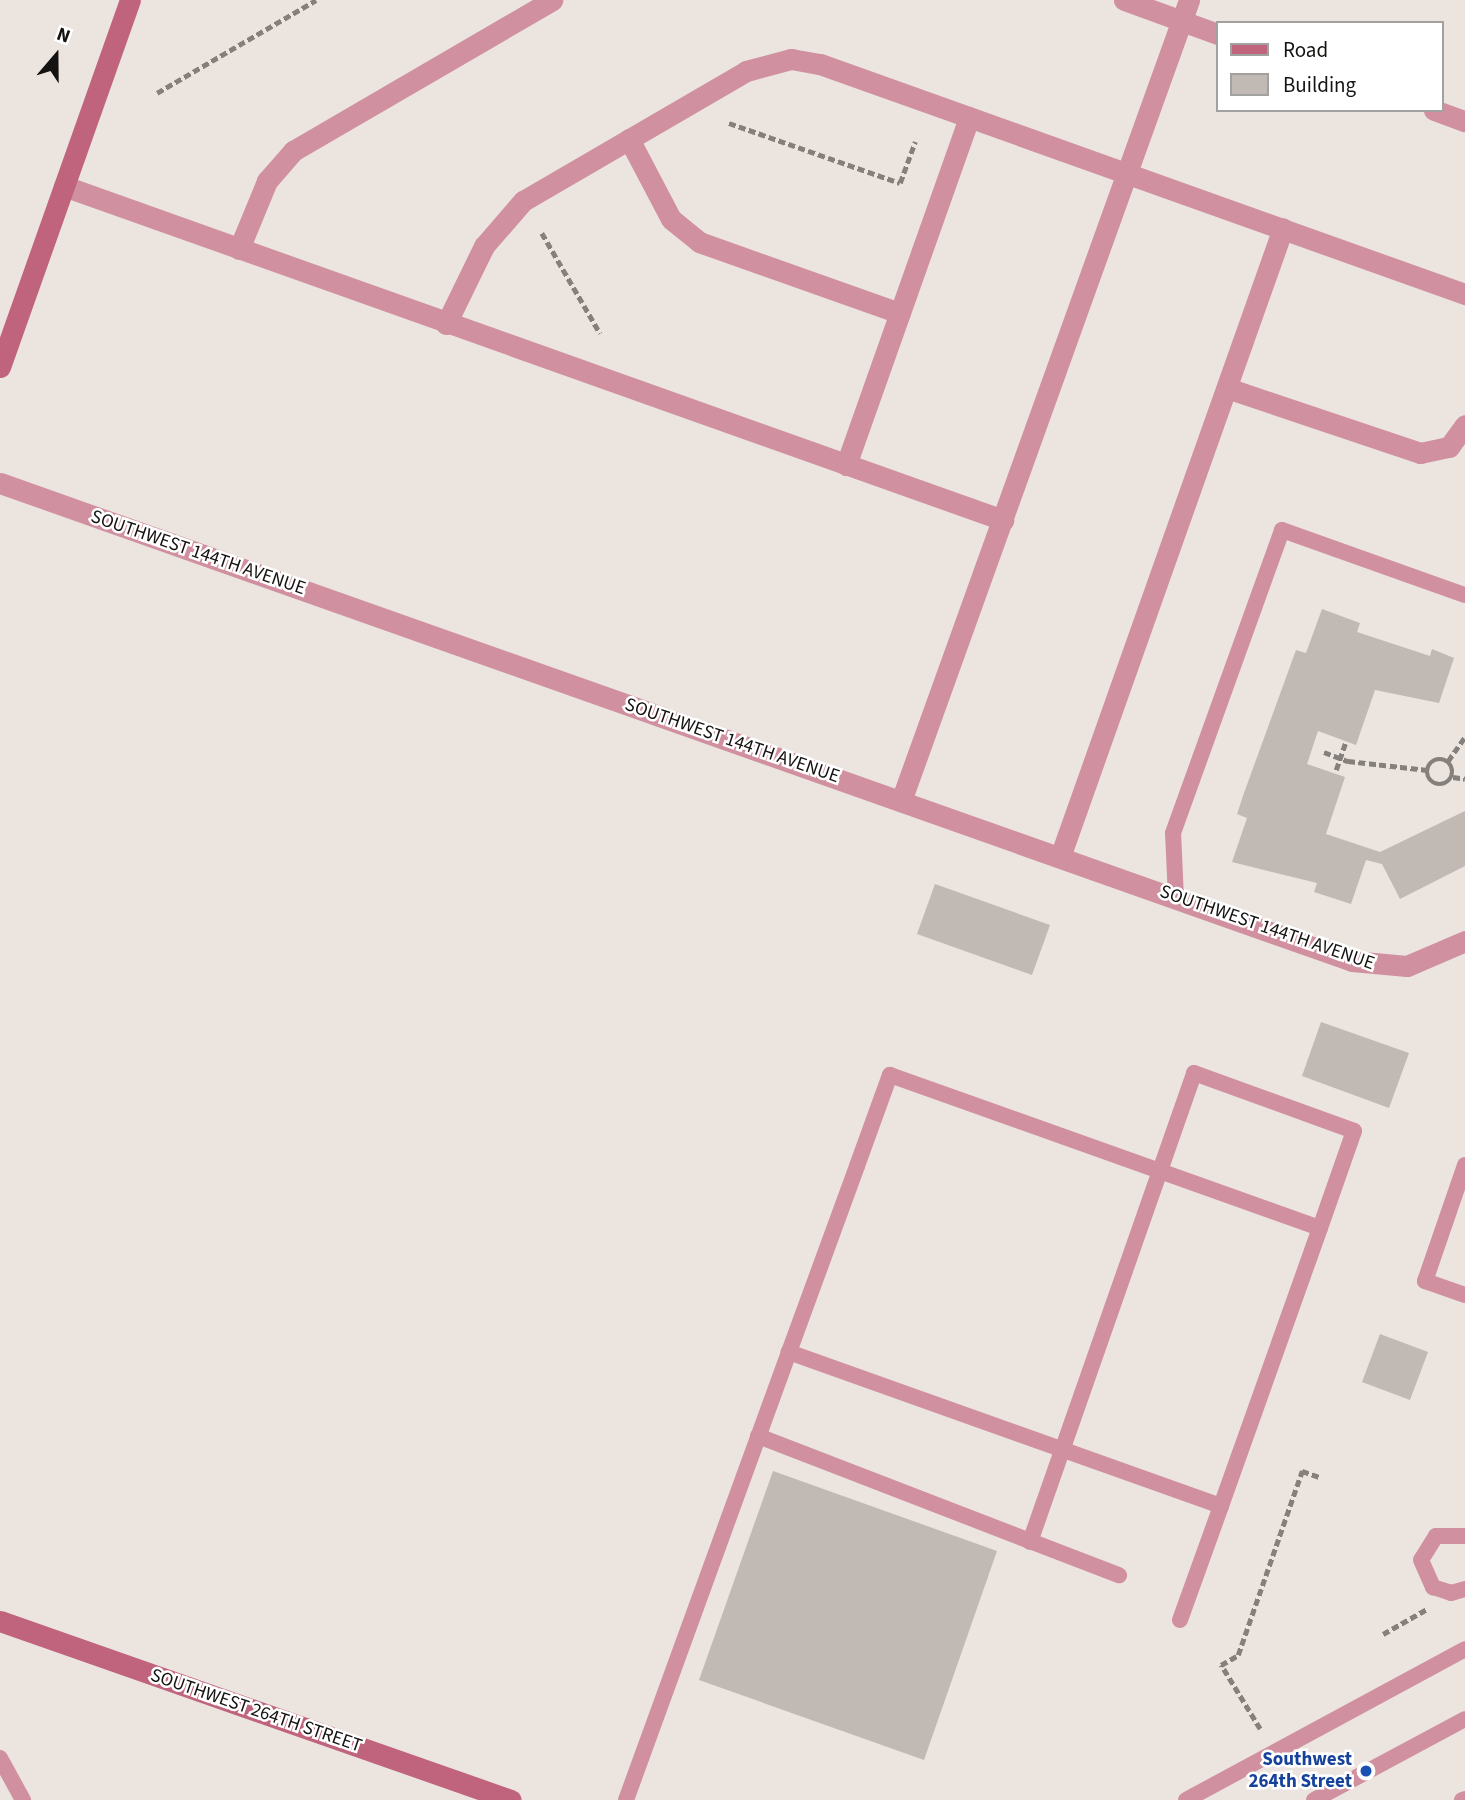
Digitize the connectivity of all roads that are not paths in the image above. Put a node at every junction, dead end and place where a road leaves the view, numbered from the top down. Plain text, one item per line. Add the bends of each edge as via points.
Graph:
1 (130, 0) edge
2 (552, 0) edge
3 (1124, 0) edge
4 (1189, 0) edge
5 (1181, 21) junction
6 (1216, 33) edge
7 (1440, 112) edge
8 (969, 117) junction
9 (1465, 121) edge
10 (629, 139) junction
11 (1127, 174) junction
12 (64, 186) junction
13 (1283, 229) junction
14 (239, 250) junction
15 (1465, 294) edge
16 (900, 313) junction
17 (446, 324) junction
18 (0, 367) edge
19 (1227, 388) junction
20 (1465, 425) edge
21 (846, 465) junction
22 (0, 483) edge
23 (1003, 520) junction
24 (1465, 595) edge
25 (901, 801) junction
26 (1060, 857) junction
27 (1176, 898) junction
28 (1465, 941) edge
29 (1465, 1165) edge
30 (1158, 1172) junction
31 (1320, 1228) junction
32 (1465, 1295) edge
33 (789, 1352) junction
34 (758, 1436) junction
35 (1062, 1449) junction
36 (1221, 1506) junction
37 (1465, 1536) edge
38 (1030, 1542) junction
39 (1119, 1575) dead end
40 (1465, 1589) edge
41 (1180, 1620) dead end
42 (0, 1621) edge
43 (1465, 1649) edge
44 (1465, 1719) edge
45 (0, 1758) edge
46 (498, 1798) edge
47 (23, 1800) edge
48 (626, 1800) edge
49 (1186, 1800) edge
50 (1314, 1800) edge

1 - 12 street
2 - 14 street via 292,151 267,181
3 - 5 street
4 - 5 street
5 - 6 street
5 - 11 street
7 - 9 street
8 - 10 street via 820,64 791,59 746,71
8 - 11 street
8 - 16 street
10 - 16 street via 671,219 699,242
10 - 17 street via 508,215 484,246
11 - 13 street
11 - 23 street
12 - 14 street
12 - 18 street
13 - 15 street
13 - 19 street
14 - 17 street
16 - 21 street
17 - 21 street
19 - 20 street via 1420,453 1450,447
19 - 26 street
21 - 23 street
22 - 25 street, SOUTHWEST 144TH AVENUE
23 - 25 street
24 - 27 lane via 1282,530 1173,832
25 - 26 street, SOUTHWEST 144TH AVENUE
26 - 27 street, SOUTHWEST 144TH AVENUE
27 - 28 street, SOUTHWEST 144TH AVENUE via 1371,965 1407,966
29 - 32 lane via 1425,1281
30 - 31 lane
30 - 31 lane via 1195,1073 1354,1132
30 - 33 lane via 890,1075
30 - 35 lane
31 - 36 lane
33 - 34 lane
33 - 35 lane
34 - 38 lane
34 - 48 lane
35 - 36 lane
35 - 38 lane
36 - 41 lane
37 - 40 lane via 1436,1536 1421,1560 1433,1587 1451,1592
38 - 39 lane
42 - 46 street, SOUTHWEST 264TH STREET
43 - 49 lane
44 - 50 lane
45 - 47 lane

